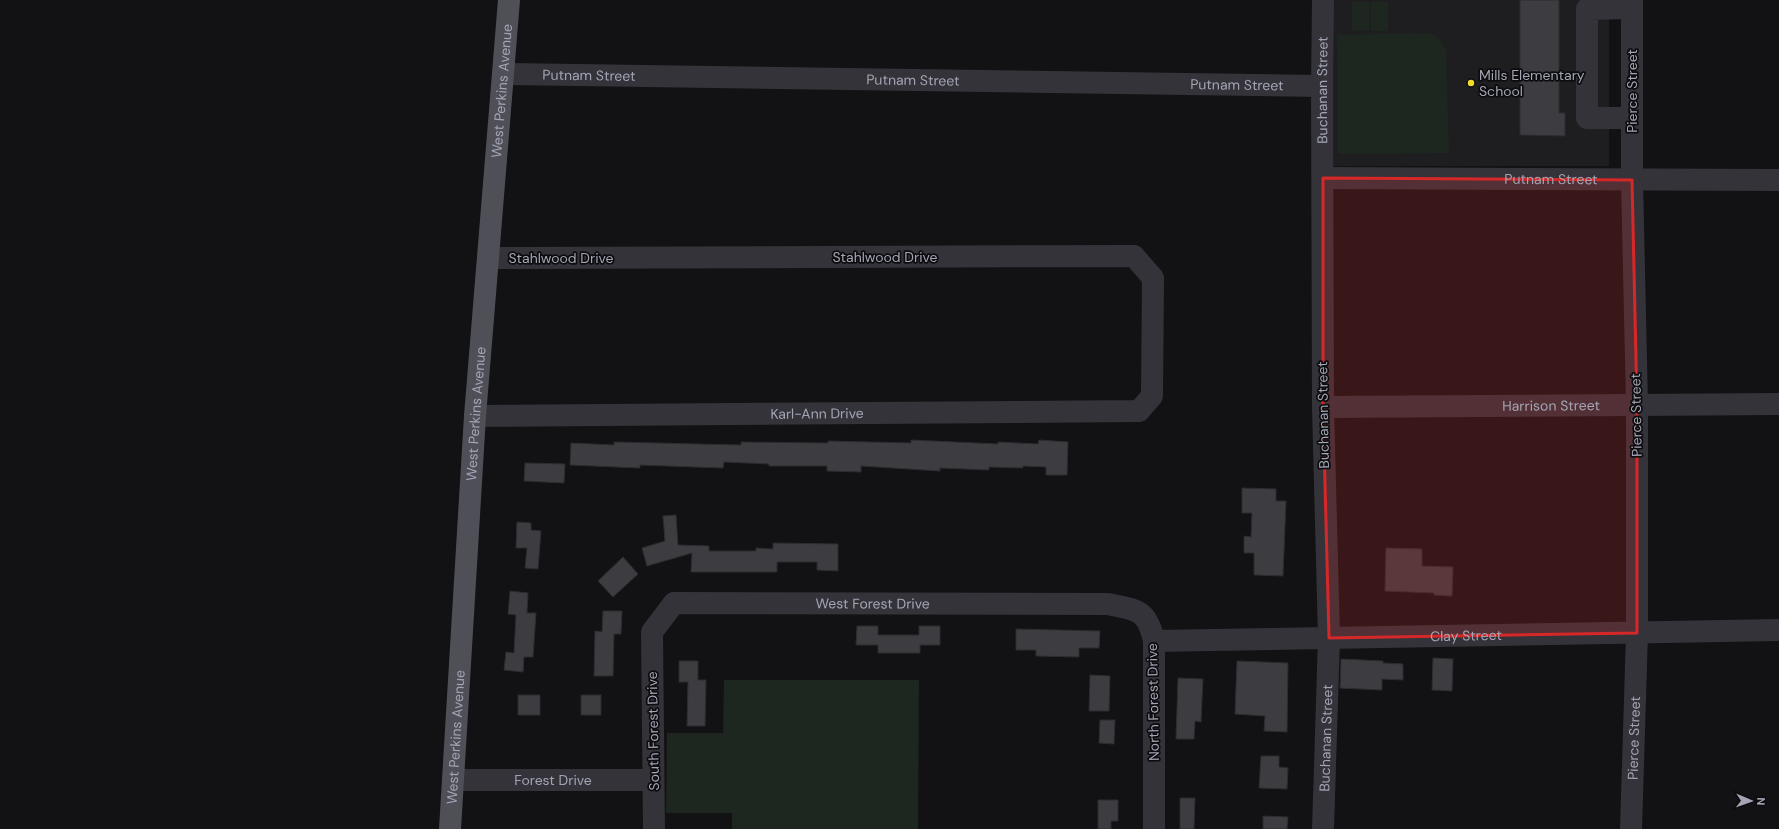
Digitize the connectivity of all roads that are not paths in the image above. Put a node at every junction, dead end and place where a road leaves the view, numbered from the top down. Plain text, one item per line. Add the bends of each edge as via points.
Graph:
1 (509, 0) edge
2 (1324, 0) edge
3 (1632, 4) edge
4 (503, 74) junction
5 (1322, 86) junction
6 (1632, 118) junction
7 (1323, 178) junction
8 (1632, 180) junction
9 (1779, 180) edge
10 (489, 258) junction
11 (1152, 396) joint
12 (1779, 404) edge
13 (1637, 405) junction
14 (1323, 407) junction
15 (475, 416) junction
16 (1108, 604) joint
17 (1779, 630) edge
18 (652, 632) joint
19 (1637, 633) junction
20 (1328, 638) junction
21 (1154, 641) junction
22 (453, 780) junction
23 (653, 780) junction
24 (450, 829) edge
25 (654, 829) edge
26 (1154, 829) edge
27 (1323, 829) edge
28 (1631, 829) edge

1 - 4 main road, West Perkins Avenue
2 - 5 street, Buchanan Street
3 - 6 street, Pierce Street
3 - 6 street via 1586,9 1587,118
4 - 5 street, Putnam Street
4 - 10 main road, West Perkins Avenue
5 - 7 street, Buchanan Street
6 - 8 street, Pierce Street
7 - 8 street, Putnam Street
7 - 14 street, Buchanan Street
8 - 9 street, Putnam Street
8 - 13 street, Pierce Street
10 - 11 street, Stahlwood Drive via 1134,256 1153,278
10 - 15 main road, West Perkins Avenue
11 - 15 street, Karl-Ann Drive via 1139,410
12 - 13 street, Harrison Street
13 - 14 street, Harrison Street
13 - 19 street, Pierce Street
14 - 20 street, Buchanan Street
15 - 22 main road, West Perkins Avenue
16 - 18 street, West Forest Drive via 674,603
16 - 21 street, North Forest Drive via 1138,610 1151,625
17 - 19 street, Clay Street
18 - 23 street, South Forest Drive
19 - 20 street, Clay Street
19 - 28 street, Pierce Street
20 - 21 street, Clay Street
20 - 27 street, Buchanan Street
21 - 26 street, North Forest Drive
22 - 23 street, Forest Drive
22 - 24 main road, West Perkins Avenue
23 - 25 street, South Forest Drive

